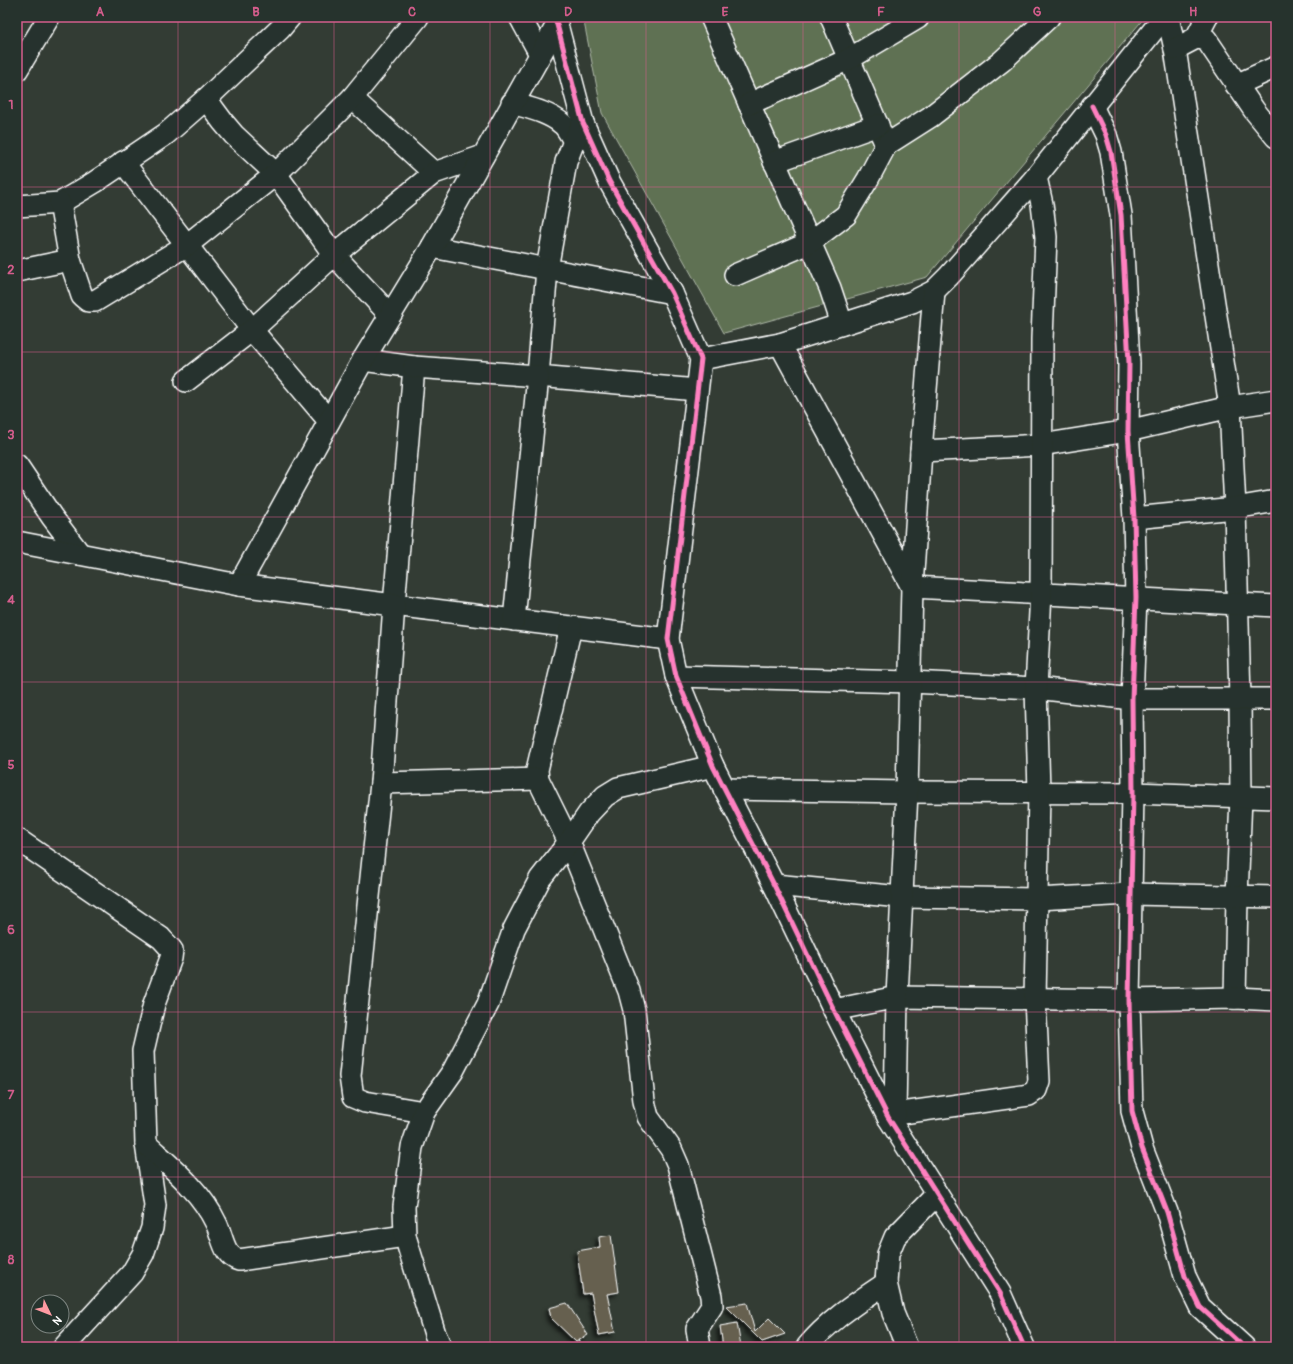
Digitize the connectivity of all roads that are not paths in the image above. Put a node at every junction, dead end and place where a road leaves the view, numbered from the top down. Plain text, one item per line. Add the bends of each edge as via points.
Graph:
1 (49, 17) edge
2 (418, 17) edge
3 (520, 17) edge
4 (711, 17) edge
5 (831, 17) edge
6 (1049, 17) edge
7 (1164, 17) edge
8 (1168, 17) edge
9 (1207, 17) edge
10 (918, 18) edge
11 (279, 21) edge
12 (556, 21) edge
13 (1196, 38) junction
14 (1175, 49) junction
15 (540, 54) junction
16 (849, 60) junction
17 (1276, 67) edge
18 (17, 70) edge
19 (1236, 85) junction
20 (352, 98) junction
21 (206, 99) junction
22 (512, 103) junction
23 (749, 104) junction
24 (1092, 106) junction
25 (583, 123) junction
26 (878, 125) junction
27 (1276, 137) edge
28 (574, 141) junction
29 (886, 145) junction
30 (483, 156) junction
31 (123, 162) junction
32 (774, 162) junction
33 (434, 173) junction
34 (276, 174) junction
35 (1036, 177) junction
36 (60, 203) junction
37 (17, 206) edge
38 (810, 243) junction
39 (187, 246) junction
40 (432, 247) junction
41 (334, 255) junction
42 (70, 260) junction
43 (547, 269) junction
44 (17, 271) edge
45 (735, 275) dead end
46 (934, 292) junction
47 (672, 293) junction
48 (390, 316) junction
49 (842, 324) junction
50 (252, 330) junction
51 (780, 344) junction
52 (363, 360) junction
53 (701, 360) junction
54 (414, 367) junction
55 (538, 376) junction
56 (186, 381) dead end
57 (697, 390) junction
58 (1276, 400) edge
59 (1230, 407) junction
60 (329, 421) junction
61 (1128, 431) junction
62 (1041, 445) junction
63 (921, 451) junction
64 (17, 465) edge
65 (1276, 501) edge
66 (1235, 508) junction
67 (1134, 518) junction
68 (17, 542) edge
69 (80, 554) junction
70 (239, 585) junction
71 (912, 587) junction
72 (1041, 593) junction
73 (1136, 598) junction
74 (394, 605) junction
75 (1237, 605) junction
76 (1276, 606) edge
77 (514, 620) junction
78 (571, 627) junction
79 (668, 639) junction
80 (676, 676) junction
81 (910, 682) junction
82 (1036, 688) junction
83 (1132, 699) junction
84 (1276, 699) edge
85 (1240, 700) junction
86 (713, 766) junction
87 (538, 779) junction
88 (381, 783) junction
89 (724, 789) junction
90 (907, 792) junction
91 (1039, 792) junction
92 (1133, 793) junction
93 (1241, 797) junction
94 (1276, 798) edge
95 (17, 839) edge
96 (569, 842) junction
97 (774, 885) junction
98 (1130, 894) junction
99 (901, 897) junction
100 (1237, 897) junction
101 (1276, 897) edge
102 (1037, 899) junction
103 (897, 997) junction
104 (1236, 998) junction
105 (1035, 999) junction
106 (1129, 1000) junction
107 (1276, 1000) edge
108 (834, 1010) junction
109 (424, 1112) junction
110 (892, 1116) junction
111 (146, 1144) junction
112 (936, 1194) junction
113 (405, 1236) junction
114 (886, 1283) junction
115 (64, 1347) edge
116 (441, 1347) edge
117 (700, 1347) edge
118 (807, 1347) edge
119 (907, 1347) edge
120 (1024, 1347) edge
121 (1244, 1347) edge

1 - 18 street
2 - 20 street
3 - 15 street
4 - 23 street
5 - 16 street
6 - 29 street via 1002,61 930,117
7 - 24 street
8 - 14 street
9 - 13 street
10 - 16 street
11 - 21 street
12 - 15 street
12 - 25 street
13 - 14 street
13 - 19 street via 1206,39
14 - 59 street
15 - 22 street
16 - 23 street
16 - 26 street
17 - 19 street
19 - 27 street
20 - 33 street
20 - 34 street
21 - 31 street via 166,134
21 - 34 street via 234,135
22 - 28 street via 546,114 561,123
22 - 30 street
23 - 32 street
24 - 35 street
24 - 61 street via 1109,146 1121,215 1129,363
25 - 28 street
25 - 47 street via 610,181
26 - 29 street
26 - 32 street
28 - 43 street via 566,162
29 - 38 street via 846,215
30 - 33 street
30 - 40 street
31 - 36 street
31 - 39 street
32 - 38 street
33 - 41 street
34 - 39 street
34 - 41 street
35 - 46 street
35 - 62 street via 1046,237
36 - 37 street
36 - 42 street
38 - 45 street
38 - 49 street via 830,288
39 - 42 street via 96,301 88,301 82,296
39 - 50 street
40 - 43 street
40 - 48 street
41 - 48 street
41 - 50 street
42 - 44 street
43 - 47 street
43 - 55 street
46 - 49 street via 912,302
46 - 63 street
47 - 53 street
48 - 52 street
49 - 51 street
50 - 56 street
50 - 60 street
51 - 53 street
51 - 71 street
52 - 54 street
52 - 60 street
53 - 57 street
54 - 55 street
54 - 74 street
55 - 57 street
55 - 77 street
57 - 79 street
58 - 59 street
59 - 61 street
59 - 66 street
60 - 70 street
61 - 62 street
61 - 67 street
62 - 63 street
62 - 72 street
63 - 71 street
64 - 69 street
65 - 66 street
66 - 67 street
66 - 75 street
67 - 73 street
68 - 69 street
69 - 70 street
70 - 74 street
71 - 72 street
71 - 81 street
72 - 73 street
72 - 82 street
73 - 75 street
73 - 83 street
74 - 77 street
74 - 88 street
75 - 76 street
75 - 85 street
77 - 78 street
78 - 79 street
78 - 87 street via 537,770
79 - 80 street
80 - 81 street
80 - 86 street
81 - 82 street
81 - 90 street
82 - 83 street
82 - 91 street
83 - 85 street
83 - 92 street
84 - 85 street
85 - 93 street
86 - 89 street
86 - 96 street via 618,788 605,796 589,813
87 - 88 street
87 - 96 street
88 - 109 street via 350,1076 353,1097 365,1102
89 - 90 street
89 - 97 street
90 - 91 street
90 - 99 street
91 - 92 street
91 - 102 street
92 - 93 street
92 - 98 street
93 - 94 street
93 - 100 street
95 - 111 street via 161,938 172,950 154,1004 143,1051
96 - 109 street via 540,880 514,929 488,1004 453,1071
96 - 117 street via 629,991 634,1010 648,1117 671,1149 678,1165 712,1306 697,1329
97 - 99 street
97 - 108 street
98 - 100 street
98 - 102 street
98 - 106 street
99 - 102 street
99 - 103 street
100 - 101 street
100 - 104 street
102 - 105 street
103 - 105 street
103 - 108 street
103 - 110 street
104 - 106 street
104 - 107 street
105 - 106 street
105 - 110 street via 1039,1081 1036,1090 1029,1095
106 - 121 street via 1132,1111 1142,1148 1167,1212 1185,1276 1200,1307
108 - 110 street
109 - 113 street via 412,1147 404,1207
110 - 112 street
111 - 113 street via 173,1168 207,1207 232,1258 239,1260
111 - 115 street via 154,1205 152,1228 143,1254 132,1273
112 - 114 street via 895,1237 888,1254
112 - 120 street via 1000,1293
113 - 116 street
114 - 118 street via 846,1310
114 - 119 street via 893,1313

